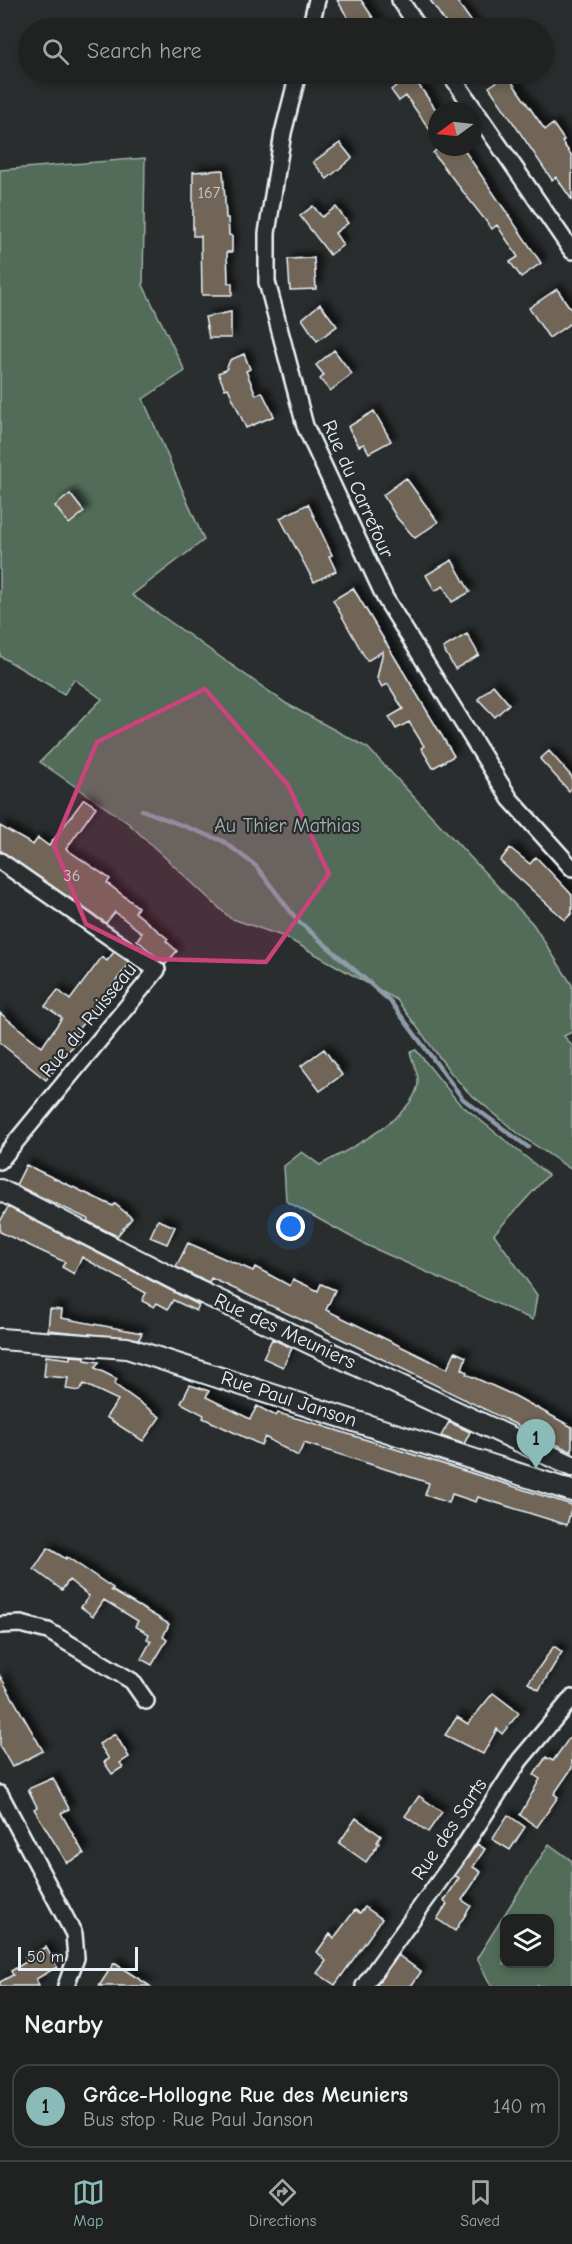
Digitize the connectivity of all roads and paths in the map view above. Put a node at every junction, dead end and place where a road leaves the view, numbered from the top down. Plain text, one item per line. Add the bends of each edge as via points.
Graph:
1 (317, 0) edge
2 (400, 0) edge
3 (312, 18) edge
4 (412, 18) edge
5 (295, 84) edge
6 (457, 84) edge
7 (570, 242) edge
8 (0, 861) edge
9 (572, 867) edge
10 (0, 1161) edge
11 (0, 1190) edge
12 (0, 1339) edge
13 (572, 1466) edge
14 (572, 1491) edge
15 (0, 1625) edge
16 (572, 1698) edge
17 (146, 1701) dead end
18 (0, 1794) edge
19 (66, 1986) edge
20 (364, 1986) edge

1 - 3 street
2 - 4 street
5 - 9 street, Rue du Carrefour via 283,133 267,233 267,282 305,426 391,608 510,799
6 - 7 street
8 - 10 street, Rue du Ruisseau via 157,970
11 - 13 street, Rue des Meuniers via 194,1289
12 - 14 street, Rue Paul Janson via 136,1351
15 - 17 street via 21,1624 48,1631 132,1681
16 - 20 street, Rue des Sarts via 520,1760 461,1851
18 - 19 street via 74,1934 76,1958

